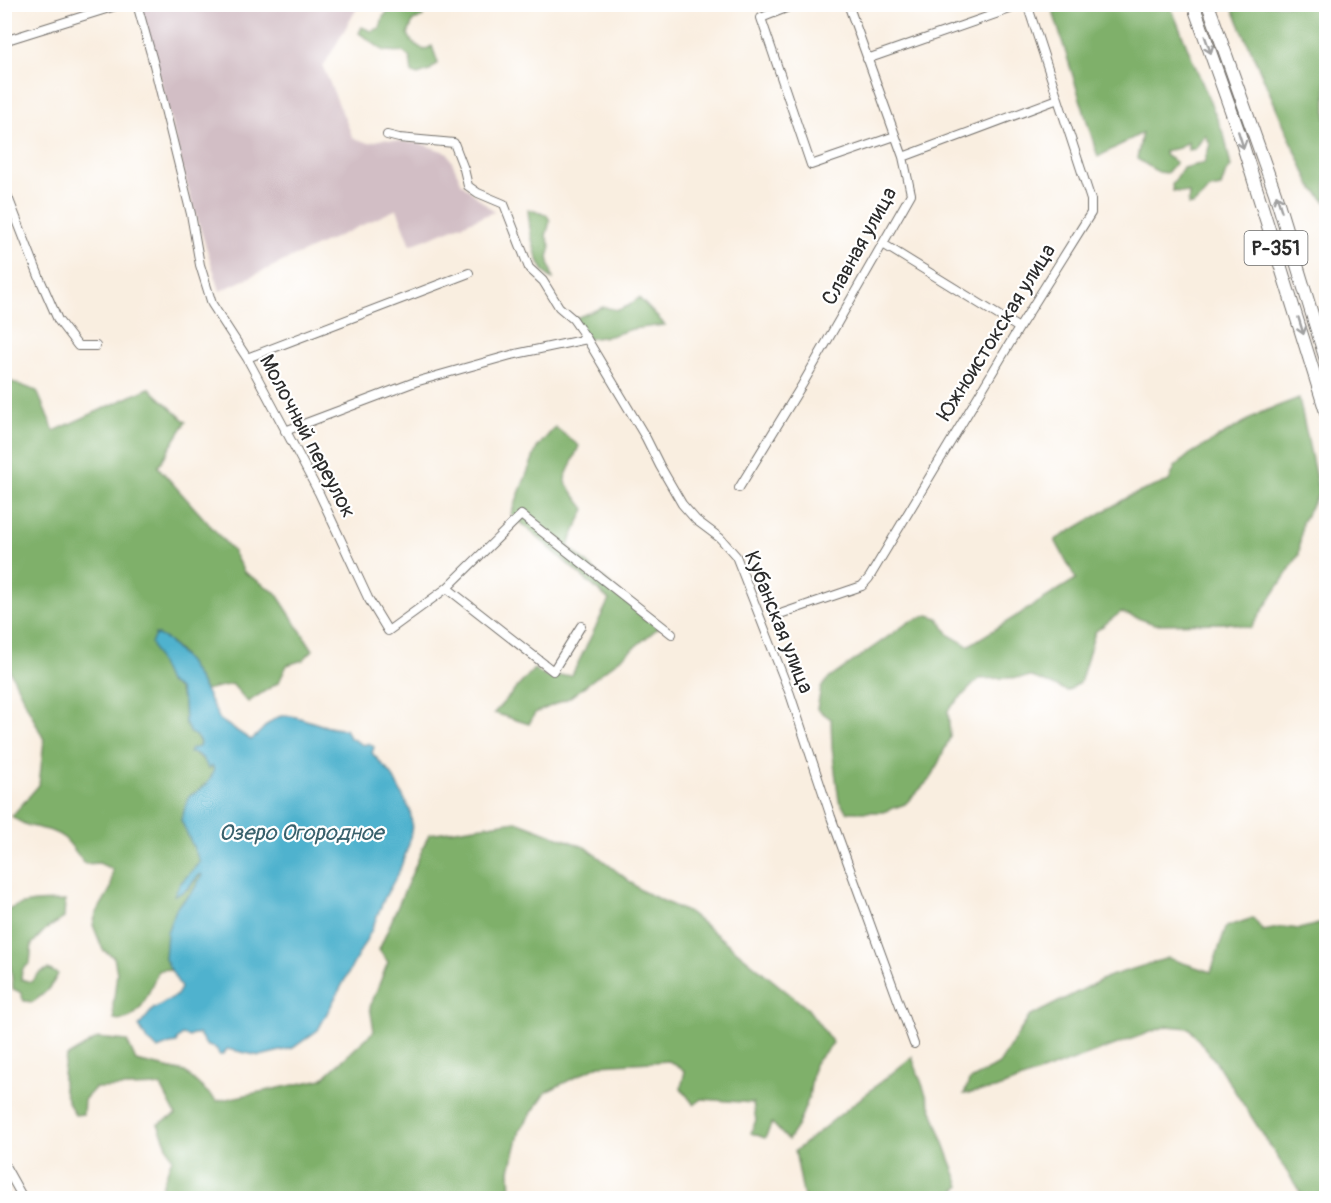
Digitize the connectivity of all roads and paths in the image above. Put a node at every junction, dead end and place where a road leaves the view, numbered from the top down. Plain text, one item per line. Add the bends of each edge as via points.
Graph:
1 (122, 4) edge
2 (137, 4) edge
3 (796, 4) edge
4 (848, 4) edge
5 (1025, 4) edge
6 (1193, 4) edge
7 (1208, 4) edge
8 (4, 41) edge
9 (867, 59) junction
10 (1058, 99) junction
11 (387, 135) dead end
12 (895, 136) junction
13 (903, 157) junction
14 (4, 186) edge
15 (883, 244) junction
16 (469, 273) dead end
17 (1019, 328) junction
18 (586, 339) junction
19 (96, 346) dead end
20 (247, 358) junction
21 (1326, 360) edge
22 (1326, 412) edge
23 (285, 432) junction
24 (739, 488) dead end
25 (447, 588) junction
26 (783, 613) dead end
27 (581, 626) dead end
28 (672, 634) dead end
29 (914, 1044) dead end
30 (4, 1164) edge
31 (23, 1198) edge

1 - 8 street
2 - 20 street, Молочный переулок via 212,304
3 - 12 street via 761,18 811,165
4 - 9 street, Славная улица
5 - 9 street
5 - 10 street, Южноистокская улица
6 -> 22 highway, Р-351 via 1239,133
21 -> 7 highway, Р-351 via 1285,222
9 - 12 street, Славная улица
10 - 13 street
10 - 17 street, Южноистокская улица via 1092,209
11 - 18 street, Кубанская улица via 454,143 468,186 504,204 530,268
12 - 13 street, Славная улица
13 - 15 street, Славная улица via 911,194
14 - 19 street via 58,320 78,346
15 - 17 street
15 - 24 street, Славная улица
16 - 20 street
17 - 26 street, Южноистокская улица via 869,578 862,586
18 - 23 street via 415,382
18 - 29 street, Кубанская улица via 682,504 736,556 790,694
20 - 23 street, Молочный переулок
23 - 25 street, Молочный переулок via 388,631
25 - 27 street via 553,671
25 - 28 street via 521,515
30 - 31 street

